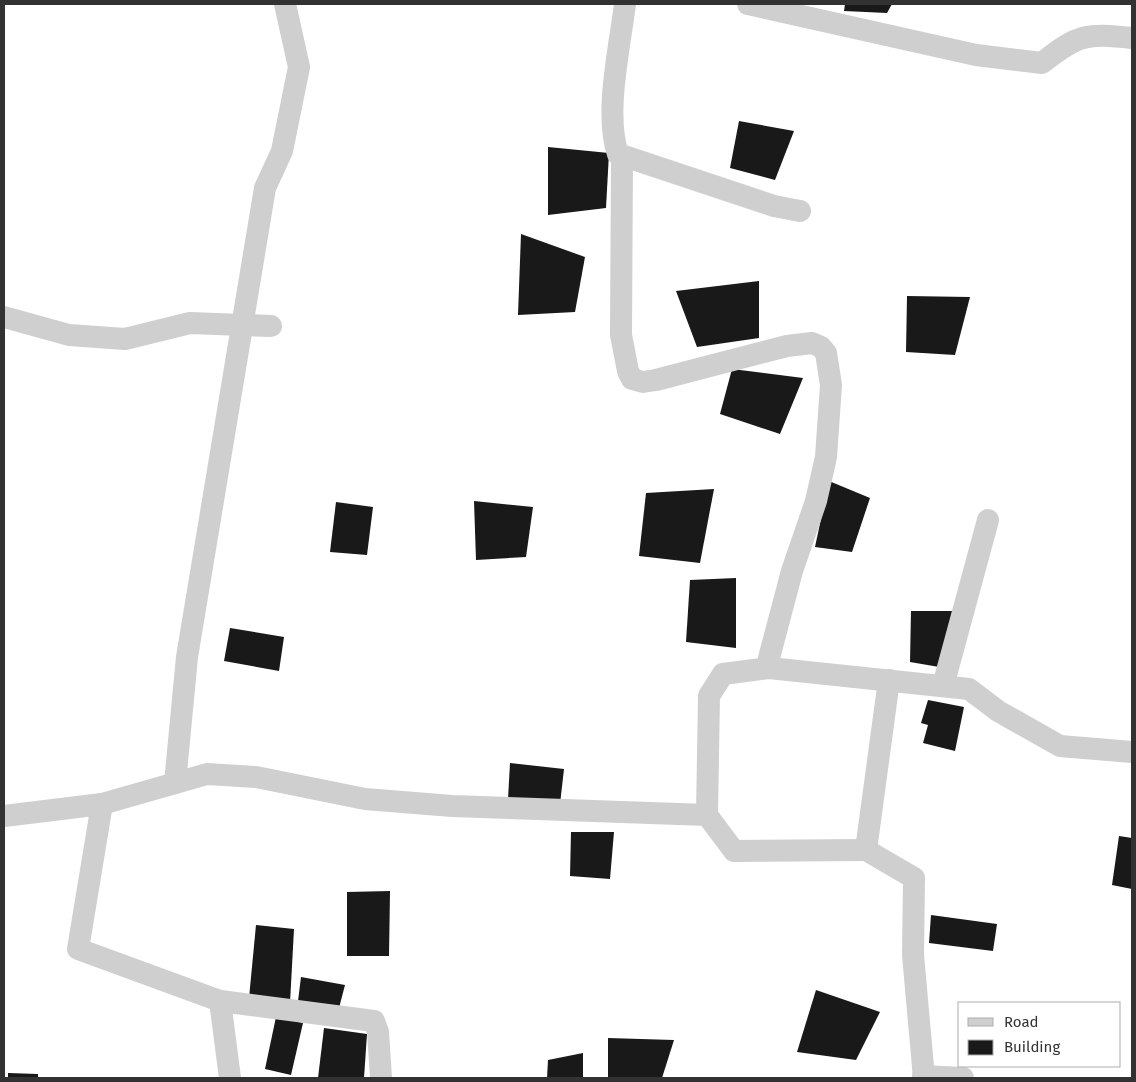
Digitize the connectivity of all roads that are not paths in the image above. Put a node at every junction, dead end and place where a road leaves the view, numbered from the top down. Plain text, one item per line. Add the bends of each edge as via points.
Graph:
1 (284, 4) edge
2 (625, 4) edge
3 (748, 4) edge
4 (1132, 38) edge
5 (622, 157) junction
6 (800, 211) dead end
7 (4, 317) edge
8 (242, 325) junction
9 (271, 326) dead end
10 (988, 520) dead end
11 (769, 668) junction
12 (889, 680) junction
13 (943, 686) junction
14 (1132, 752) edge
15 (174, 783) junction
16 (102, 804) junction
17 (707, 815) junction
18 (4, 816) edge
19 (866, 850) junction
20 (220, 1001) junction
21 (924, 1077) edge
22 (230, 1078) edge
23 (380, 1078) edge
24 (963, 1078) edge

1 - 8 street via 299,67 282,151 265,188
2 - 5 street via 612,108 614,142
3 - 4 street via 976,55 1042,63 1069,41 1099,34
5 - 6 street via 774,206
5 - 11 street via 621,335 632,379 642,382 656,380 787,346 812,343 826,353 831,385 826,457 816,501 792,571
7 - 8 street via 69,334 125,339 190,323
8 - 9 street
8 - 15 street via 188,657
10 - 13 street
11 - 12 street
11 - 17 street via 723,674 710,696
12 - 13 street
12 - 19 street
13 - 14 street via 970,689 998,712 1060,746
15 - 16 street
15 - 17 street via 207,774 256,777 365,799 452,806
16 - 18 street
16 - 20 street via 78,949
17 - 19 street via 734,851
19 - 21 street via 914,878 914,955
20 - 22 street
20 - 23 street via 374,1021 378,1032
21 - 24 street

